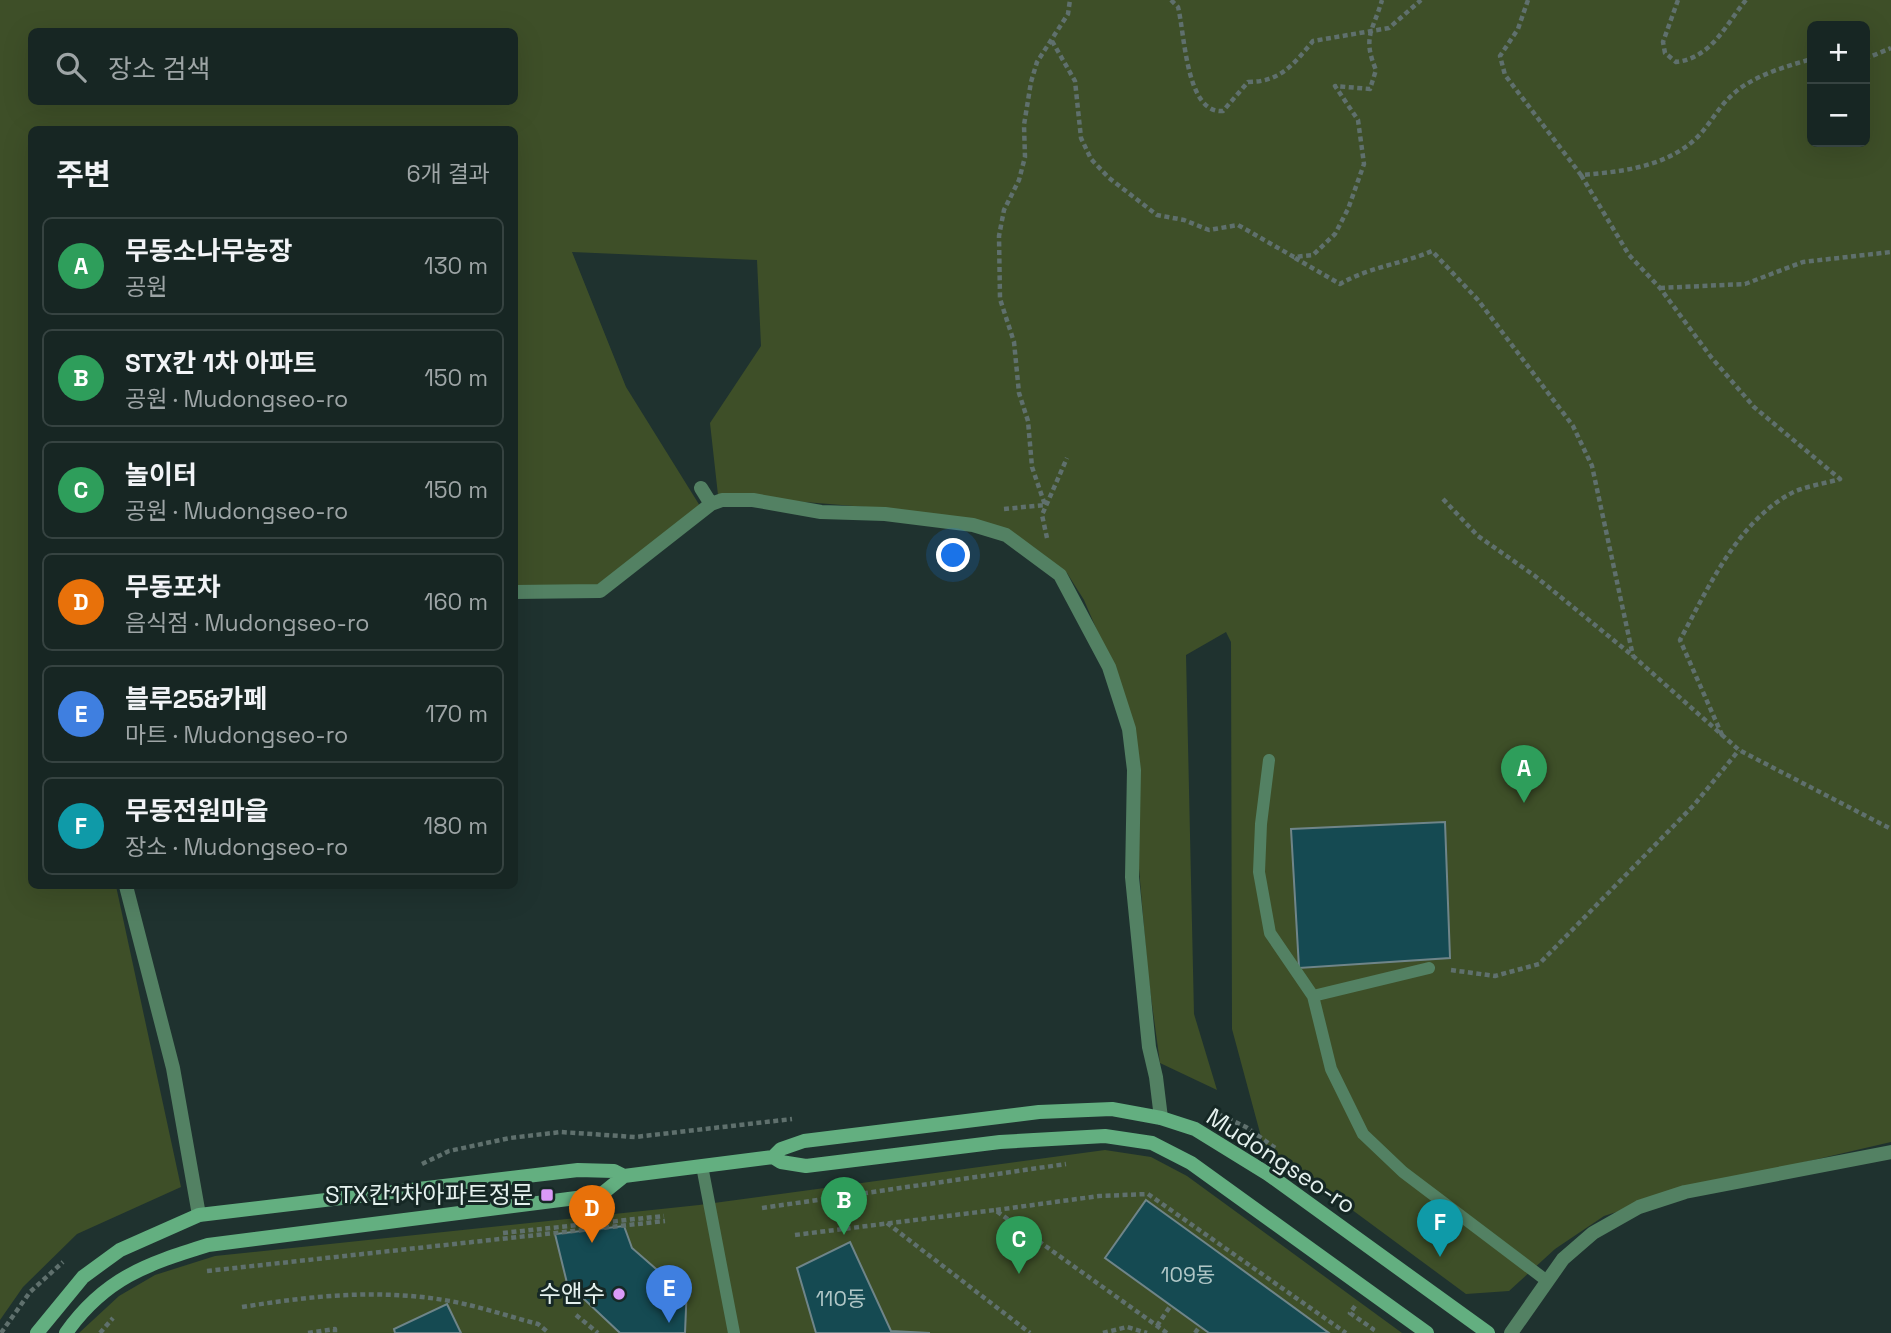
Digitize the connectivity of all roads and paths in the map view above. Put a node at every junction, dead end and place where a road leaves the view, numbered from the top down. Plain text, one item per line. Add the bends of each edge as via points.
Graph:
1 (1070, 0) edge
2 (1171, 0) edge
3 (1382, 0) edge
4 (1420, 0) edge
5 (1528, 0) edge
6 (1678, 0) edge
7 (1746, 0) edge
8 (1369, 29) junction
9 (1052, 41) junction
10 (1891, 48) edge
11 (1870, 57) edge
12 (1807, 61) edge
13 (1580, 175) junction
14 (1891, 253) edge
15 (1294, 257) junction
16 (1660, 288) junction
17 (1068, 458) dead end
18 (701, 488) dead end
19 (1443, 499) dead end
20 (711, 504) junction
21 (1045, 505) junction
22 (1060, 575) junction
23 (518, 592) edge
24 (1633, 656) junction
25 (1722, 735) junction
26 (1739, 750) junction
27 (1269, 760) dead end
28 (1891, 829) edge
29 (127, 889) edge
30 (1429, 968) joint
31 (1313, 996) junction
32 (796, 1118) dead end
33 (1161, 1118) junction
34 (1891, 1152) edge
35 (774, 1157) junction
36 (1071, 1163) dead end
37 (418, 1166) dead end
38 (702, 1166) junction
39 (624, 1176) junction
40 (762, 1208) dead end
41 (995, 1210) junction
42 (199, 1215) junction
43 (665, 1219) dead end
44 (887, 1223) junction
45 (795, 1235) dead end
46 (1215, 1241) junction
47 (1211, 1247) dead end
48 (195, 1270) dead end
49 (1547, 1281) junction
50 (1276, 1284) junction
51 (1271, 1291) dead end
52 (1345, 1297) dead end
53 (1171, 1305) dead end
54 (1355, 1305) junction
55 (242, 1307) dead end
56 (1364, 1312) dead end
57 (576, 1315) dead end
58 (1157, 1326) junction
59 (1200, 1326) dead end
60 (37, 1333) edge
61 (66, 1333) edge
62 (92, 1333) edge
63 (100, 1333) edge
64 (307, 1333) edge
65 (335, 1333) edge
66 (549, 1333) edge
67 (598, 1333) edge
68 (734, 1333) edge
69 (1030, 1333) edge
70 (1103, 1333) edge
71 (1147, 1333) edge
72 (1167, 1333) edge
73 (1195, 1333) edge
74 (1346, 1333) edge
75 (1370, 1333) edge
76 (1427, 1333) edge
77 (1488, 1333) edge
78 (1511, 1333) edge

1 - 9 path via 1068,14
2 - 8 path via 1178,7 1195,91 1204,107 1213,112 1223,111 1248,82 1268,82 1289,70 1313,41
3 - 8 path
4 - 8 path via 1388,28
5 - 13 path via 1518,29 1500,56 1505,75
6 - 7 path via 1663,42 1665,53 1676,62 1689,61 1715,42
8 - 15 path via 1368,51 1376,70 1370,89 1335,86 1357,120 1364,164 1335,234 1314,255
9 - 15 path via 1074,81 1082,138 1091,159 1109,178 1157,215 1209,230 1238,225
9 - 21 path via 1037,62 1031,82 1024,125 1025,157 1004,210 998,268 1000,299 1014,342 1017,383 1028,421 1032,467
10 - 11 path
12 - 13 path via 1768,74 1731,95 1692,142 1664,158 1627,171
13 - 16 path via 1629,255
14 - 16 path via 1802,262 1745,284
15 - 24 path via 1340,284 1361,272 1432,251 1478,300 1573,426 1592,466
16 - 25 path via 1754,407 1840,479 1789,494 1757,521 1716,573 1680,640
17 - 21 path
18 - 20 street
19 - 24 path via 1478,536
20 - 22 street via 753,500 821,512 973,525 1006,535
20 - 23 street via 600,591
21 - 22 path via 1042,515
22 - 33 street via 1109,667 1129,729 1134,770 1132,877
24 - 25 path
25 - 26 path
26 - 28 path
26 - 30 path via 1693,805 1539,964 1495,976
27 - 31 lane via 1259,872 1270,933
29 - 42 street via 173,1068
30 - 31 lane
31 - 49 lane via 1331,1069 1363,1134 1403,1172
32 - 37 path via 635,1137 561,1132 510,1138 449,1151
33 - 35 main road, Mudongseo-ro via 1112,1109 1040,1112 804,1141 781,1149
33 - 77 main road, Mudongseo-ro via 1195,1129 1268,1174
34 - 49 street via 1685,1192 1639,1207 1592,1233
35 - 38 main road, Mudongseo-ro
35 - 76 main road, Mudongseo-ro via 806,1166 1000,1142 1105,1136 1152,1143 1191,1163
36 - 40 path
38 - 39 main road, Mudongseo-ro
38 - 68 lane
39 - 42 main road, Mudongseo-ro via 614,1171 578,1170
39 - 61 main road, Mudongseo-ro via 603,1192 584,1197 208,1245 149,1264 106,1288
41 - 44 path
41 - 46 path via 1148,1194
41 - 58 path
42 - 60 main road, Mudongseo-ro via 120,1250 83,1278
43 - 48 path
44 - 45 path
44 - 69 path
46 - 47 path
46 - 50 path
49 - 78 street
50 - 51 path
50 - 74 path
52 - 54 path
53 - 58 path
54 - 56 path
54 - 75 path via 1350,1313 1373,1329
55 - 66 path via 309,1296 380,1293 446,1300 538,1324
57 - 67 path
58 - 72 path
59 - 73 path
62 - 63 path via 113,1313
64 - 65 path via 335,1329
70 - 71 path via 1127,1327

